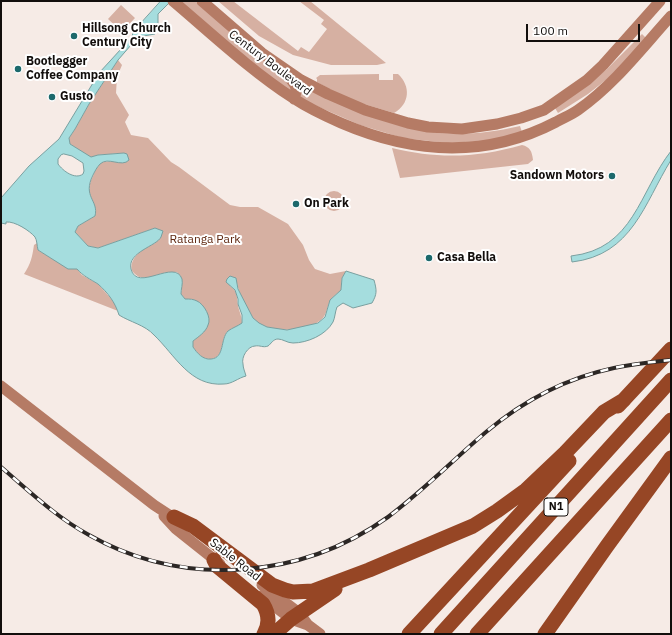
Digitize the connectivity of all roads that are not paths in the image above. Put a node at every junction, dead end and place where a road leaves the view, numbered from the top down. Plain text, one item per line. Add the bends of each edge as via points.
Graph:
1 (202, 1) edge
2 (660, 1) edge
3 (175, 2) edge
4 (671, 16) edge
5 (262, 53) junction
6 (294, 99) junction
7 (671, 349) edge
8 (671, 380) edge
9 (1, 386) edge
10 (624, 400) junction
11 (671, 420) edge
12 (671, 458) edge
13 (154, 505) junction
14 (174, 517) joint
15 (218, 564) joint
16 (369, 570) junction
17 (244, 574) junction
18 (299, 619) junction
19 (264, 634) edge
20 (274, 634) edge
21 (320, 634) edge
22 (409, 634) edge
23 (441, 634) edge
24 (477, 634) edge
25 (545, 634) edge

1 - 5 main road, Century Boulevard
2 - 5 main road, Century Boulevard via 603,65 576,88 544,110 480,128 428,127 365,110 310,84
3 - 6 main road, Century Boulevard via 252,68
4 - 6 main road, Century Boulevard via 614,79 577,111 543,129 500,142 448,149 405,144 358,130
5 - 6 main road via 295,85 297,92
7 - 10 highway
8 - 23 highway, N1
9 - 13 main road, Sable Road
10 - 16 highway via 604,412 526,490 497,512 473,526
10 - 22 highway
11 - 24 highway, N1
12 - 25 highway
13 - 14 main road, Sable Road
13 - 15 main road, Sable Road via 176,530
14 - 17 highway via 193,526
15 - 17 highway
16 - 17 highway via 303,592 293,592
16 - 18 highway via 338,587
17 - 18 main road, Sable Road
17 - 19 highway via 268,612 268,624
18 - 20 highway
18 - 21 main road, Sable Road

